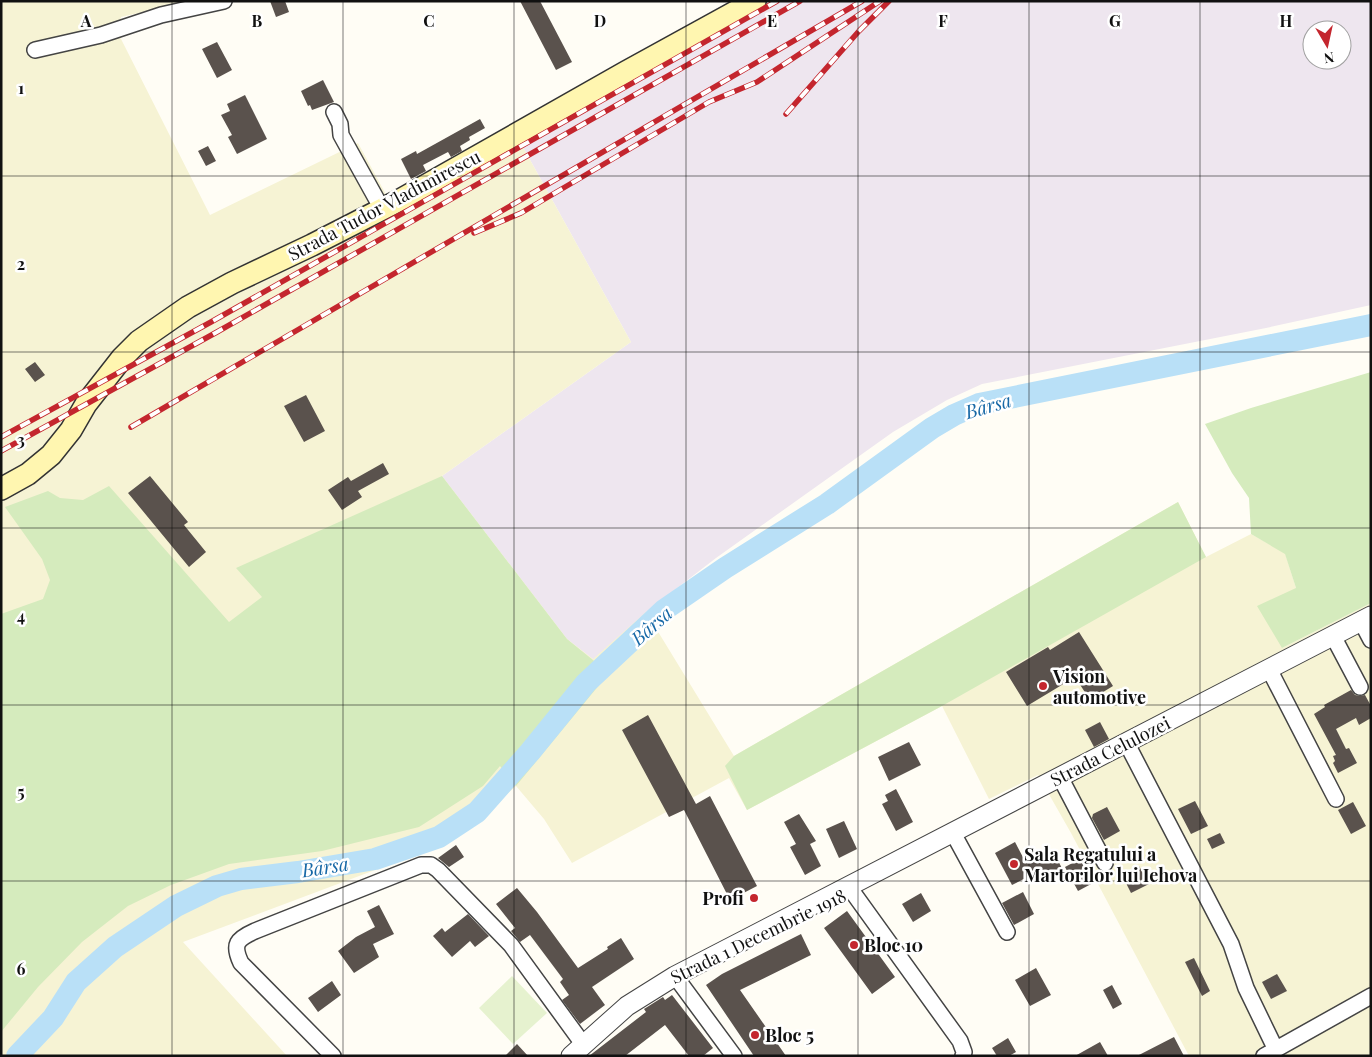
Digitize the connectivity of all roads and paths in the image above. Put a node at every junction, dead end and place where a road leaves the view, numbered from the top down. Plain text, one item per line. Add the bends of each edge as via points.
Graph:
1 (224, 1) edge
2 (755, 1) edge
3 (35, 50) dead end
4 (334, 112) dead end
5 (382, 209) junction
6 (1, 489) edge
7 (1366, 618) edge
8 (1333, 636) junction
9 (1371, 640) edge
10 (1269, 669) junction
11 (1360, 687) dead end
12 (1126, 742) junction
13 (1060, 777) junction
14 (1336, 799) dead end
15 (953, 832) junction
16 (1105, 863) dead end
17 (849, 887) junction
18 (1007, 932) dead end
19 (675, 976) junction
20 (1371, 996) edge
21 (577, 1050) edge
22 (1270, 1053) edge
23 (968, 1054) edge
24 (333, 1056) edge
25 (734, 1056) edge

1 - 3 street via 161,15 101,36
2 - 5 main road, Strada Tudor Vladimirescu
4 - 5 street via 341,134
5 - 6 main road, Strada Tudor Vladimirescu via 232,283 160,325 122,358 51,454 28,474
7 - 8 street, Strada Celulozei
7 - 9 street
8 - 10 street, Strada Celulozei
8 - 11 street
10 - 12 street, Strada Celulozei
10 - 14 street
12 - 13 street, Strada Celulozei
12 - 22 street via 1231,944
13 - 15 street, Strada Celulozei
13 - 16 street
15 - 17 street, Strada Celulozei
15 - 18 street
17 - 19 street, Strada 1 Decembrie 1918
17 - 23 street, Strada 1 Decembrie 1918
19 - 21 street, Strada 1 Decembrie 1918 via 627,1006
19 - 25 street
20 - 22 street
21 - 24 street via 511,945 438,870 431,865 421,865 243,936 237,943 236,952 241,963

